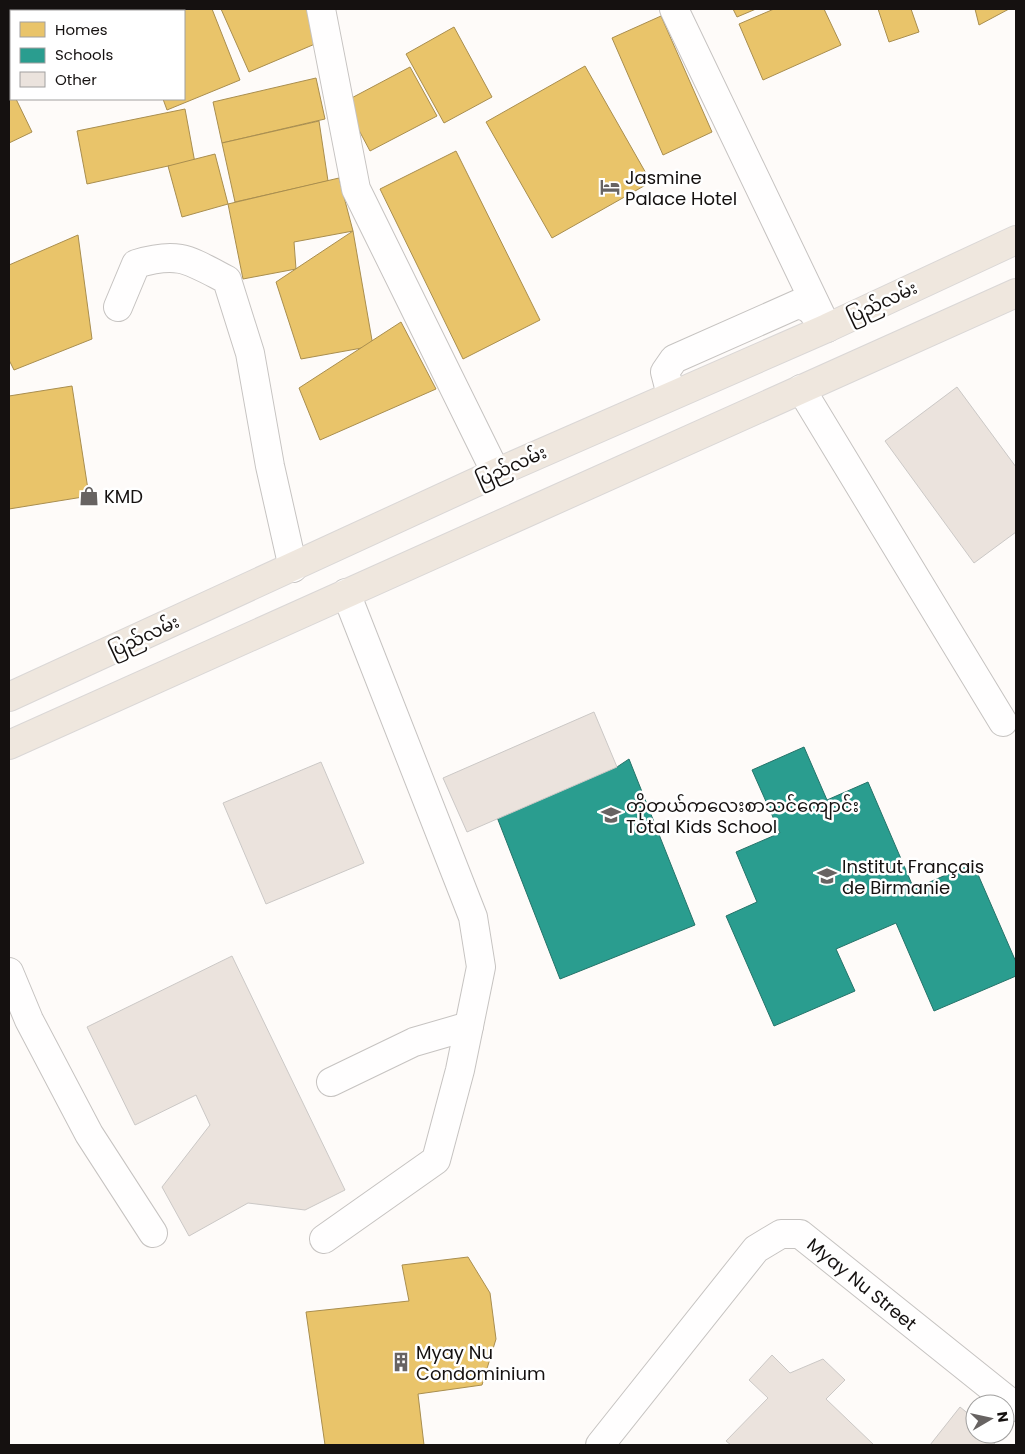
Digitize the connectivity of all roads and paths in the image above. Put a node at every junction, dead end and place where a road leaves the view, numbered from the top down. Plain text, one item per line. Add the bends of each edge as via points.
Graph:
1 (321, 9) edge
2 (674, 9) edge
3 (1016, 240) edge
4 (1016, 293) edge
5 (118, 307) dead end
6 (827, 328) junction
7 (800, 389) junction
8 (496, 473) junction
9 (293, 568) junction
10 (346, 593) junction
11 (9, 697) edge
12 (1003, 722) dead end
13 (9, 745) edge
14 (9, 972) edge
15 (469, 1026) junction
16 (331, 1082) dead end
17 (153, 1232) dead end
18 (324, 1239) dead end
19 (1016, 1407) edge
20 (600, 1445) edge

1 - 8 street via 356,189
2 - 6 street
3 - 6 highway, ပြည်လမ်း
4 - 7 highway
5 - 9 street via 136,264 157,258 187,259 227,280 250,353 270,466
6 - 8 highway, ပြည်လမ်း
7 - 10 highway
7 - 12 street
8 - 9 highway, ပြည်လမ်း
9 - 11 highway, ပြည်လမ်း
10 - 13 highway
10 - 15 street via 472,917 481,967
14 - 17 street via 29,1020 89,1134
15 - 16 street via 414,1042
15 - 18 street via 436,1160
19 - 20 street, Myay Nu Street via 800,1234 781,1234 756,1249

